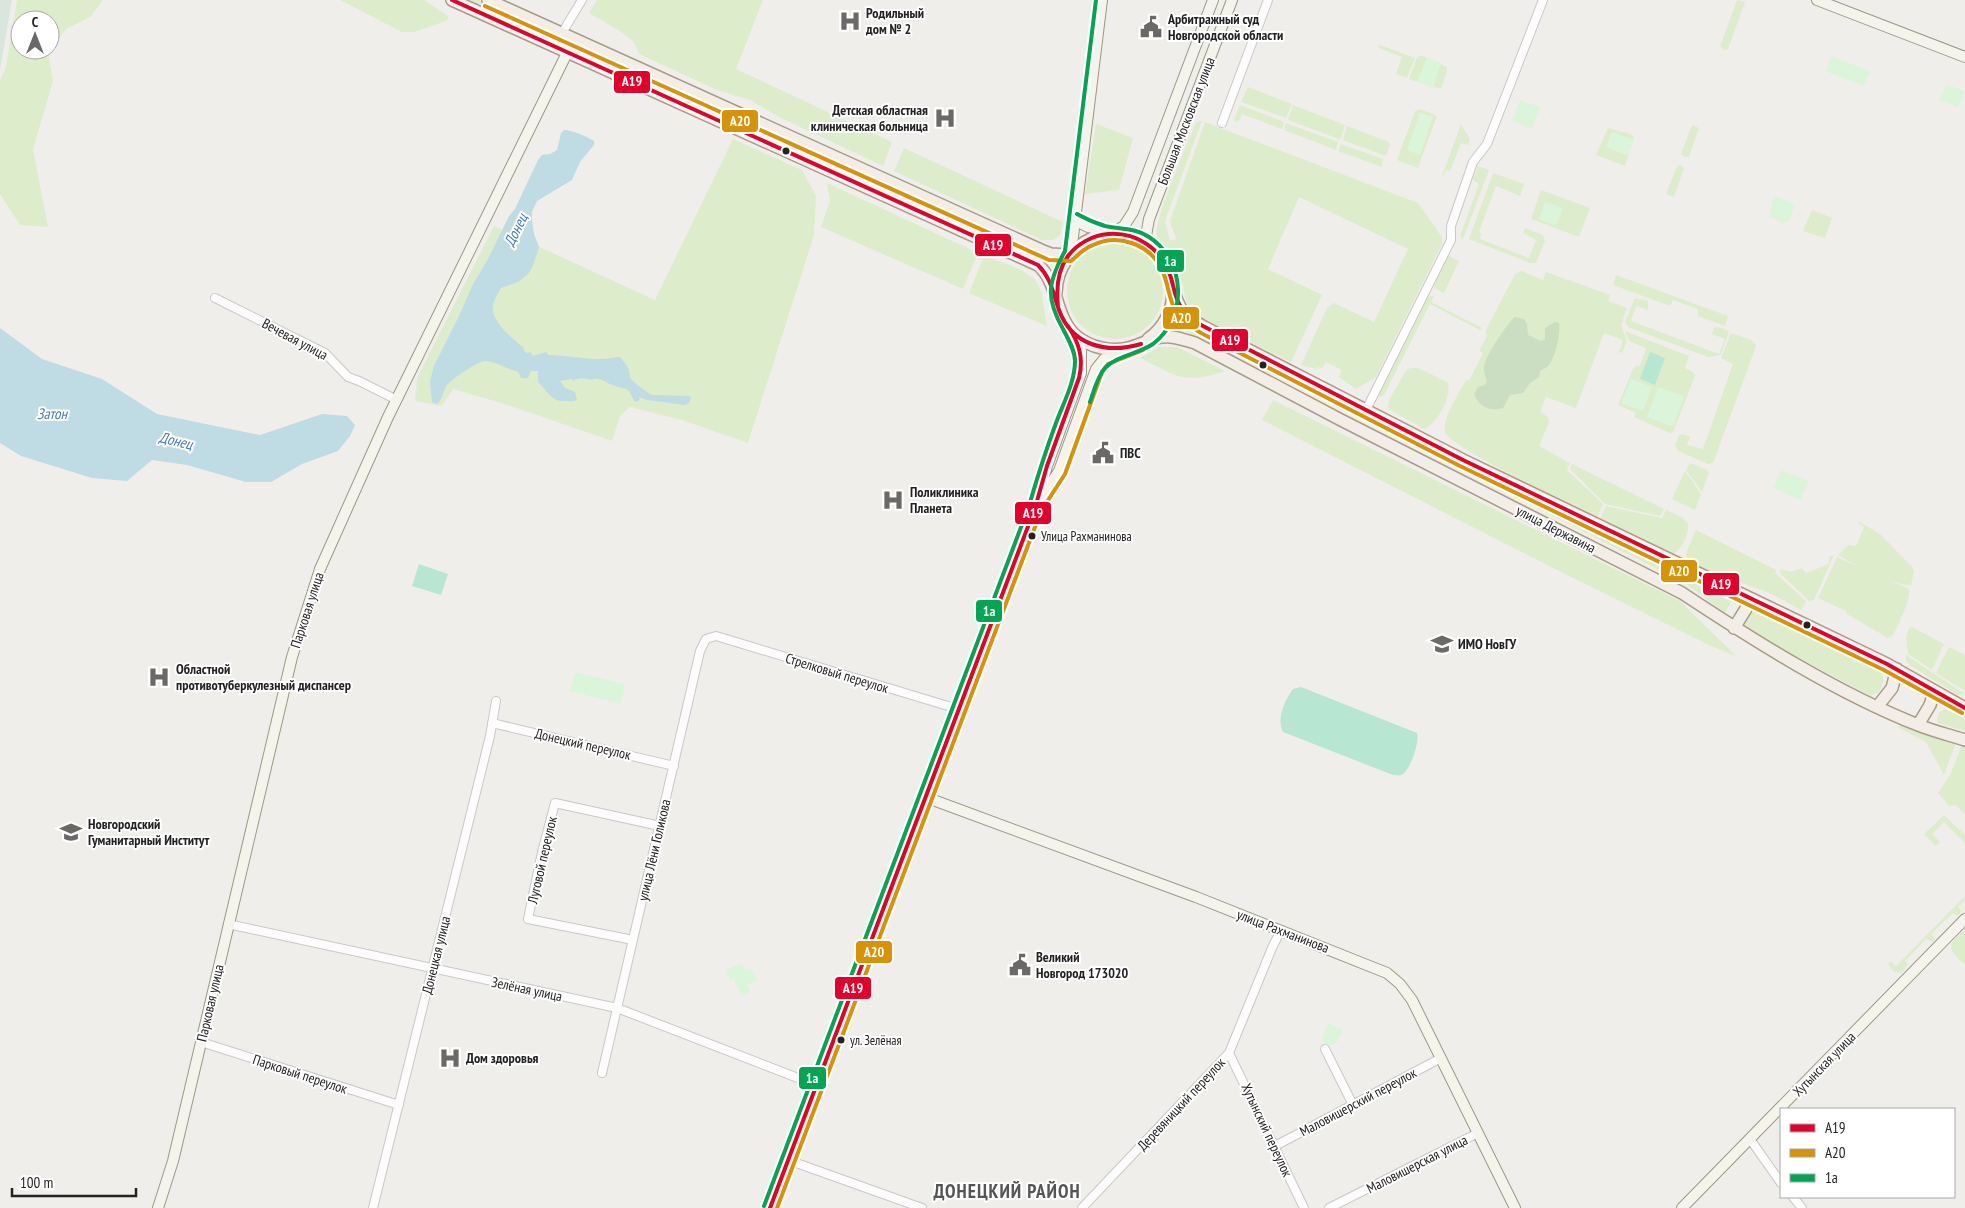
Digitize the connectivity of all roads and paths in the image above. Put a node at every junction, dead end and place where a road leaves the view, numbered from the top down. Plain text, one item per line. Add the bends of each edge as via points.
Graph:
1 (452, 0) edge
2 (488, 0) edge
3 (582, 0) edge
4 (1102, 0) edge
5 (1213, 0) edge
6 (1232, 0) edge
7 (1268, 0) edge
8 (1543, 0) edge
9 (1817, 0) edge
10 (466, 3) edge
11 (562, 33) junction
12 (568, 51) junction
13 (1965, 57) edge
14 (1222, 123) dead end
15 (1074, 220) junction
16 (1112, 233) junction
17 (1148, 243) junction
18 (1070, 254) junction
19 (1173, 287) junction
20 (215, 298) dead end
21 (1058, 307) junction
22 (1068, 326) junction
23 (1136, 346) junction
24 (397, 400) junction
25 (1366, 410) junction
26 (1463, 460) junction
27 (1454, 478) junction
28 (1035, 508) junction
29 (1752, 599) junction
30 (1734, 628) junction
31 (716, 636) joint
32 (1897, 669) junction
33 (1934, 692) junction
34 (496, 702) dead end
35 (1877, 707) junction
36 (1965, 708) edge
37 (958, 709) junction
38 (492, 723) junction
39 (1918, 725) junction
40 (1965, 740) edge
41 (674, 766) junction
42 (925, 797) junction
43 (660, 826) junction
44 (1965, 919) edge
45 (228, 924) junction
46 (1282, 930) junction
47 (633, 940) junction
48 (433, 969) junction
49 (617, 1008) junction
50 (201, 1042) junction
51 (1325, 1049) dead end
52 (1229, 1053) junction
53 (1441, 1058) junction
54 (602, 1073) dead end
55 (816, 1085) junction
56 (1353, 1105) junction
57 (399, 1106) junction
58 (1780, 1108) edge
59 (1780, 1108) edge
60 (1478, 1133) junction
61 (1750, 1139) junction
62 (1275, 1146) junction
63 (788, 1160) junction
64 (1780, 1182) edge
65 (1794, 1198) edge
66 (158, 1208) edge
67 (373, 1208) edge
68 (770, 1208) edge
69 (922, 1208) edge
70 (1082, 1208) edge
71 (1304, 1208) edge
72 (1329, 1208) edge
73 (1515, 1208) edge
74 (1682, 1208) edge
75 (1802, 1208) edge

1 - 10 main road, улица Державина
2 - 11 main road
3 - 11 street
4 - 15 street
5 - 16 street, Большая Московская улица via 1133,212 1124,226
6 - 17 street, Большая Московская улица via 1149,219
7 - 14 street
8 - 25 street via 1488,144 1472,162 1451,226 1452,240
9 - 13 street
10 - 12 main road, улица Державина
11 - 18 main road via 1041,250 1051,254
12 - 21 main road, улица Державина via 1038,265 1050,278
12 - 24 street, Парковая улица
15 - 16 street
15 - 18 street
16 - 17 main road, улица Державина via 1134,236
16 - 18 main road, улица Державина via 1091,238
17 - 19 main road, улица Державина via 1168,267
18 - 21 main road, улица Державина via 1056,285
19 - 23 main road, улица Державина via 1166,320 1155,334
19 - 25 main road, улица Державина via 1183,311 1198,323
20 - 24 street, Вечевая улица via 325,353 348,377
21 - 22 main road, улица Державина
22 - 23 main road, улица Державина via 1080,339 1096,347 1107,350
22 - 28 street via 1081,350 1081,373
23 - 27 main road, улица Державина via 1162,337 1178,337 1195,344
23 - 28 street via 1104,360 1096,369 1059,471
24 - 45 street, Парковая улица via 337,527 304,616
25 - 26 main road, улица Державина
26 - 27 main road
26 - 29 main road, улица Державина
27 - 30 main road, улица Державина via 1682,592
28 - 37 street
29 - 30 main road
29 - 32 main road, улица Державина
30 - 35 main road, улица Державина
31 - 37 street, Стрелковый переулок
31 - 41 street, улица Лёни Голикова via 706,639 701,646
32 - 33 main road, улица Державина
32 - 35 main road via 1892,688
33 - 36 main road, улица Державина
33 - 39 main road
34 - 38 street, Донецкая улица
35 - 39 main road, улица Державина
37 - 42 street
38 - 41 street, Донецкий переулок
38 - 48 street, Донецкая улица
39 - 40 main road, улица Державина
41 - 43 street, улица Лёни Голикова
42 - 46 street, улица Рахманинова via 1070,848
42 - 55 street
43 - 47 street, улица Лёни Голикова
43 - 47 street, Луговой переулок via 555,803 542,852 528,919
44 - 58 street, Хутынская улица
45 - 48 street, Зелёная улица
45 - 50 street, Парковая улица
46 - 52 street, Деревяницкий переулок
46 - 53 street, улица Рахманинова via 1378,968 1394,978 1409,994
47 - 49 street, улица Лёни Голикова
48 - 49 street, Зелёная улица
48 - 57 street, Донецкая улица
49 - 54 street, улица Лёни Голикова
49 - 55 street, Зелёная улица
50 - 57 street, Парковый переулок
50 - 66 street, Парковая улица via 173,1161
51 - 56 street
52 - 62 street, Хутынский переулок
52 - 70 street, Деревяницкий переулок
53 - 56 street, Маловишерский переулок
53 - 60 street, улица Рахманинова
55 - 63 street
56 - 62 street, Маловишерский переулок
57 - 67 street, Донецкая улица
59 - 61 street, Хутынская улица
60 - 72 street, Маловишерская улица
60 - 73 street, улица Рахманинова
61 - 64 street
61 - 74 street, Хутынская улица
62 - 71 street, Хутынский переулок
63 - 68 street
63 - 69 street
65 - 75 street

